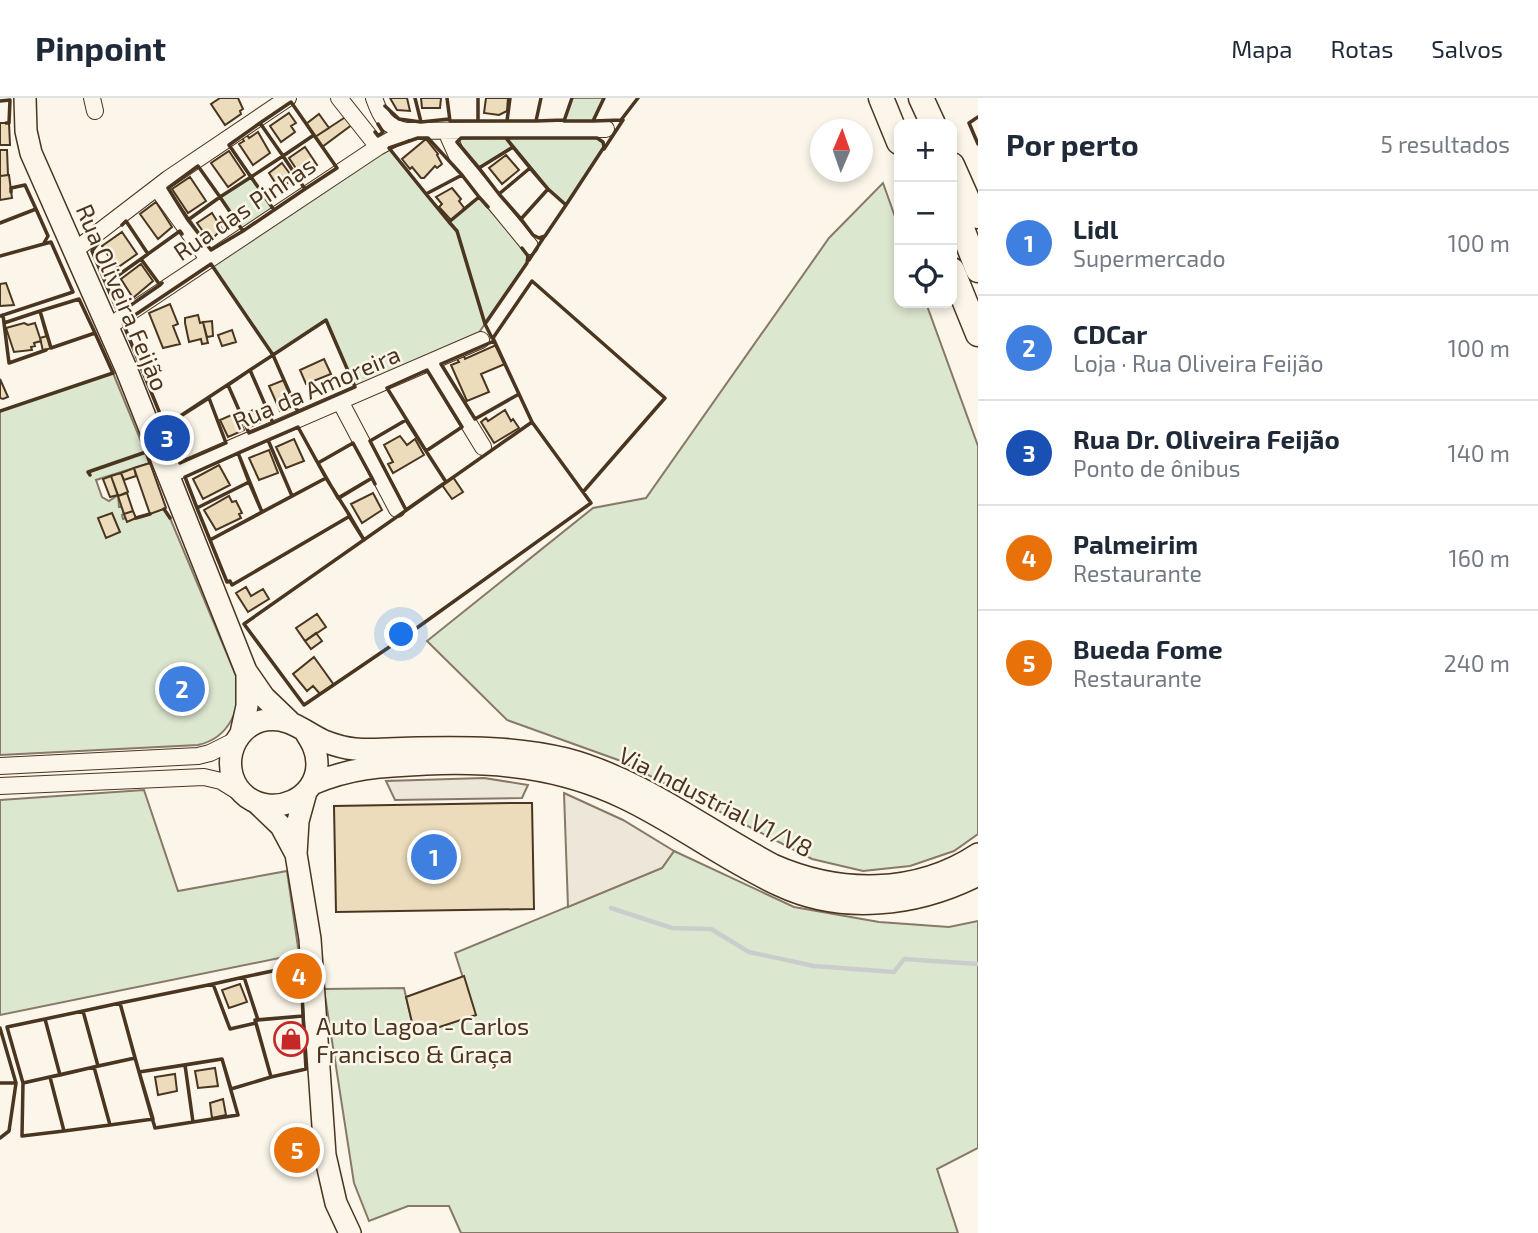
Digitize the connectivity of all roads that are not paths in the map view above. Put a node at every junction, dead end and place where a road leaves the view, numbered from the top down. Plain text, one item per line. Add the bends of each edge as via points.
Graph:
1 (25, 98) edge
2 (288, 98) edge
3 (339, 98) edge
4 (374, 98) edge
5 (881, 98) edge
6 (912, 98) edge
7 (921, 98) edge
8 (920, 119) edge
9 (931, 119) edge
10 (606, 129) dead end
11 (894, 130) edge
12 (408, 131) junction
13 (446, 131) junction
14 (378, 147) junction
15 (957, 176) edge
16 (157, 188) junction
17 (957, 216) edge
18 (978, 216) edge
19 (530, 246) dead end
20 (74, 251) junction
21 (208, 259) junction
22 (978, 270) edge
23 (957, 282) edge
24 (108, 327) junction
25 (978, 334) edge
26 (481, 340) dead end
27 (431, 362) junction
28 (340, 401) junction
29 (483, 447) dead end
30 (169, 475) junction
31 (397, 509) dead end
32 (247, 671) junction
33 (296, 726) junction
34 (238, 736) junction
35 (0, 766) edge
36 (0, 786) edge
37 (309, 788) junction
38 (251, 799) junction
39 (296, 854) junction
40 (978, 854) edge
41 (978, 875) edge
42 (351, 1233) edge

1 - 20 main road, Rua Oliveira Feijão via 32,153
2 - 16 street
3 - 14 street
4 - 12 street via 387,123
5 - 11 highway
6 - 8 highway
7 - 9 highway
10 - 13 street
12 - 13 street
12 - 14 street, Rua das Pinhas
13 - 19 street via 458,158
14 - 21 street, Rua das Pinhas
15 - 18 highway
16 - 20 street
16 - 21 street
17 - 22 highway
20 - 24 main road, Rua Oliveira Feijão
21 - 24 street, Rua das Pinhas
23 - 25 highway
24 - 30 main road, Rua Oliveira Feijão
26 - 27 street, Rua da Amoreira
27 - 28 street, Rua da Amoreira
27 - 29 street
28 - 30 street, Rua da Amoreira
28 - 31 street
30 - 32 main road, Rua Oliveira Feijão
32 - 33 main road, Rua Oliveira Feijão via 264,697
32 - 34 main road, Rua Oliveira Feijão via 247,706
33 - 34 main road via 263,720
33 - 37 main road via 314,746 317,766
33 - 40 main road, Via Industrial V1/V8 via 325,742 357,749 479,747 568,760 631,784 773,865 830,884 870,887 911,882 949,870
34 - 35 street via 198,756
34 - 38 main road via 230,770
36 - 38 street via 204,777 221,781
37 - 38 main road via 291,802 274,806
37 - 39 main road via 298,821
37 - 41 main road, Via Industrial V1/V8 via 358,768 478,762 527,767 584,781 624,798 767,879 811,897 849,903 892,902 935,893
38 - 39 main road via 281,826
39 - 42 main road via 310,939 325,1155 336,1203

